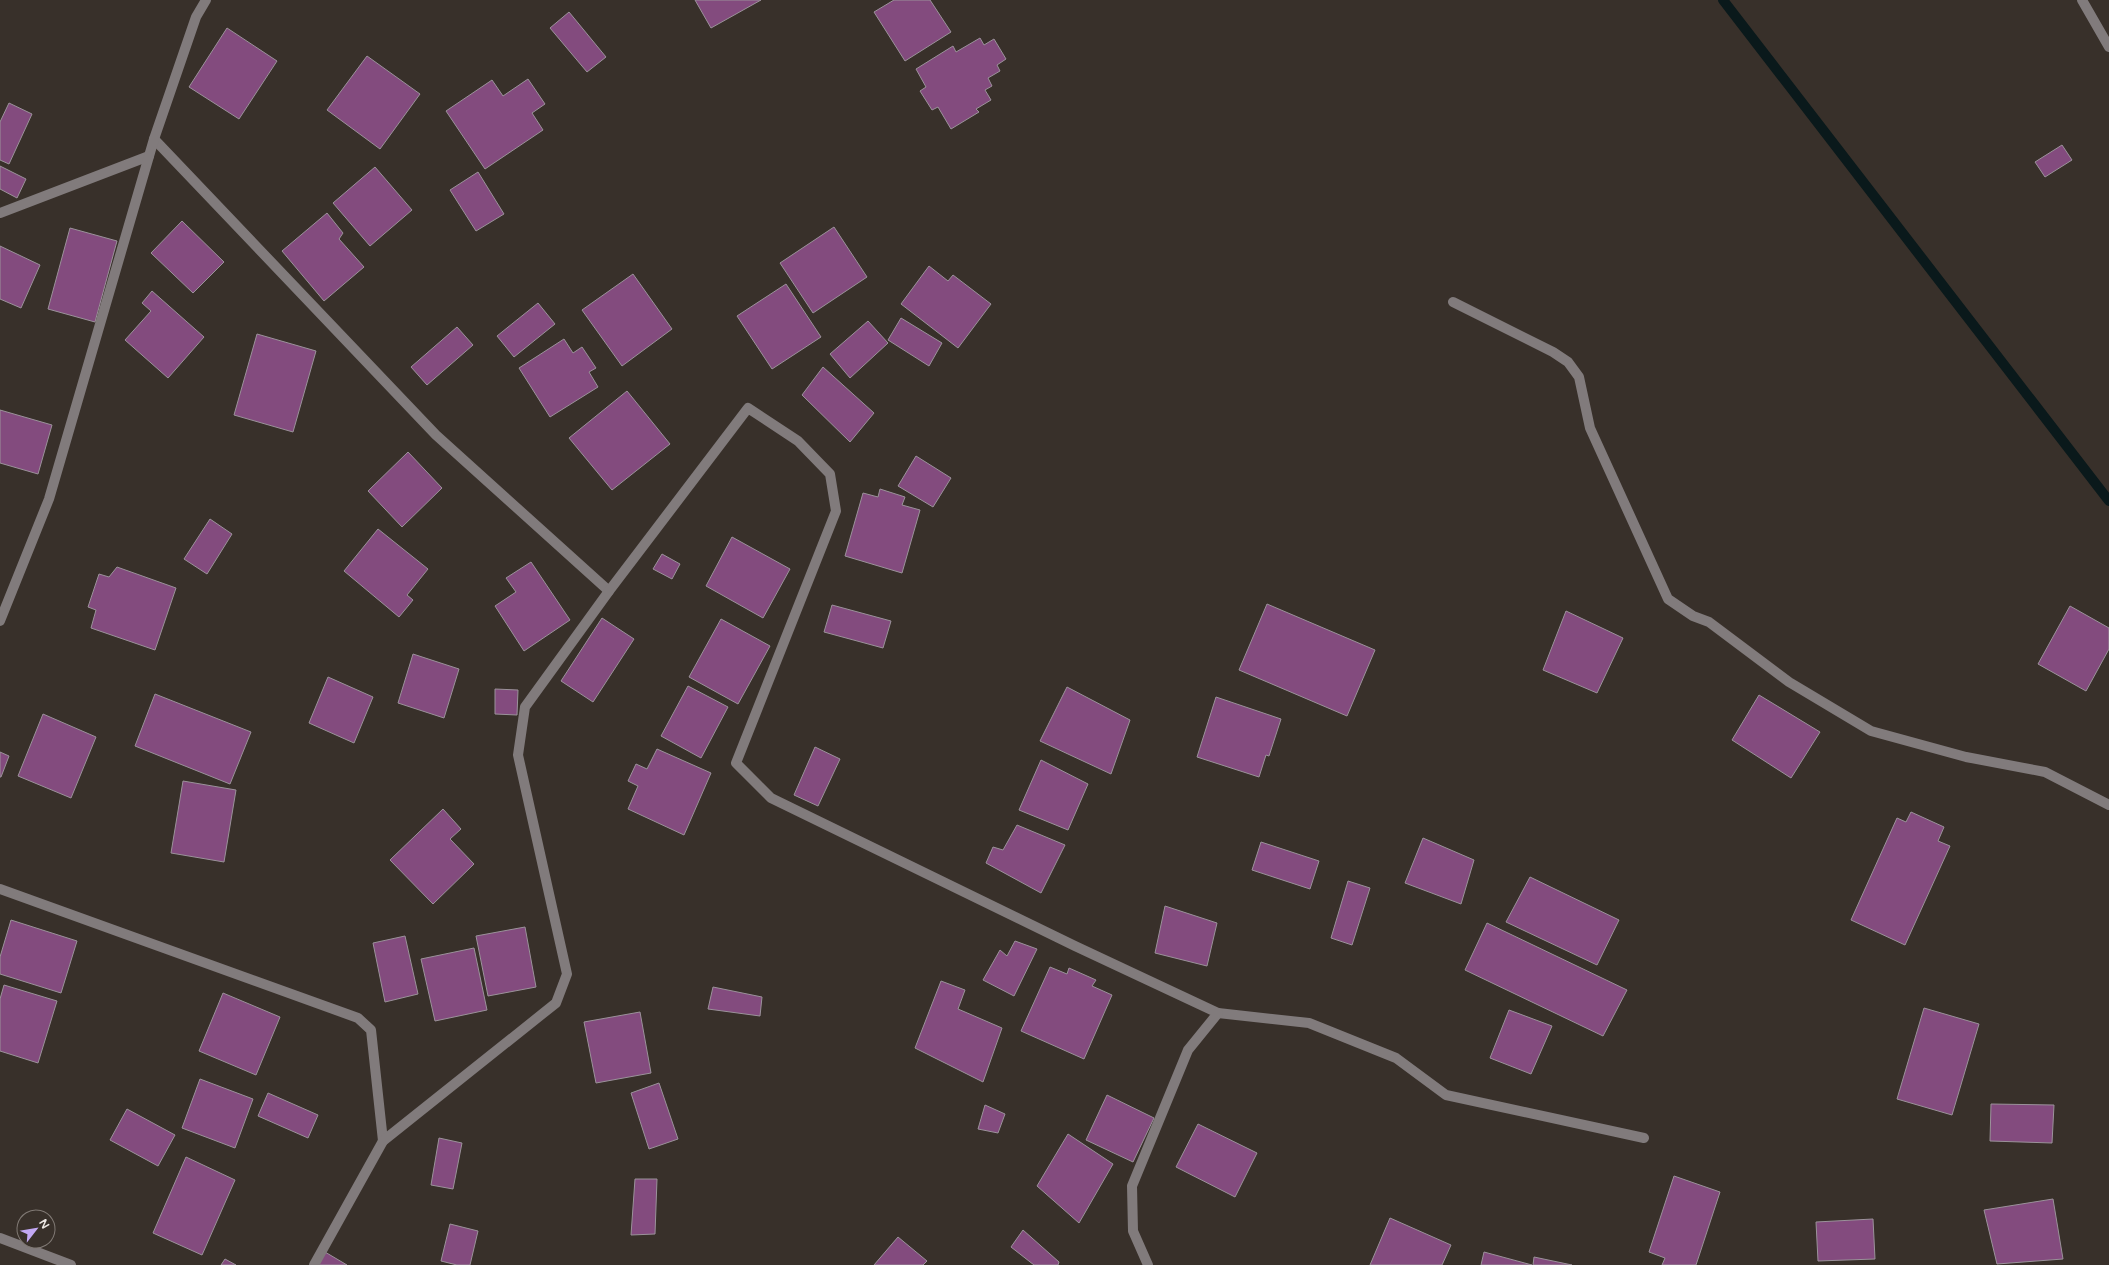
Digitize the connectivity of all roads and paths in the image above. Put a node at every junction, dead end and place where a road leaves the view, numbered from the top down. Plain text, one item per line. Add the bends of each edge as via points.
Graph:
1 (206, 0) edge
2 (2082, 0) edge
3 (2109, 47) edge
4 (154, 139) junction
5 (149, 156) junction
6 (0, 213) edge
7 (1453, 302) dead end
8 (609, 591) junction
9 (0, 621) edge
10 (2109, 805) edge
11 (0, 889) edge
12 (1218, 1013) junction
13 (1644, 1138) dead end
14 (383, 1141) junction
15 (0, 1238) edge
16 (70, 1265) edge
17 (314, 1265) edge
18 (1148, 1265) edge

1 - 4 street via 196,17
2 - 3 street
4 - 5 street
4 - 8 street via 436,435
5 - 6 street
5 - 9 street via 49,499
7 - 10 street via 1553,352 1568,362 1579,377 1590,428 1668,599 1693,616 1709,622 1789,682 1871,731 1966,757 2045,772
8 - 12 street via 748,408 798,442 830,474 836,511 736,763 772,798
8 - 14 street via 525,708 518,755 567,974 556,1004
11 - 14 street via 358,1018 371,1030
12 - 13 street via 1309,1023 1396,1058 1446,1095
12 - 18 street via 1188,1050 1132,1186 1132,1231
14 - 17 street
15 - 16 street

